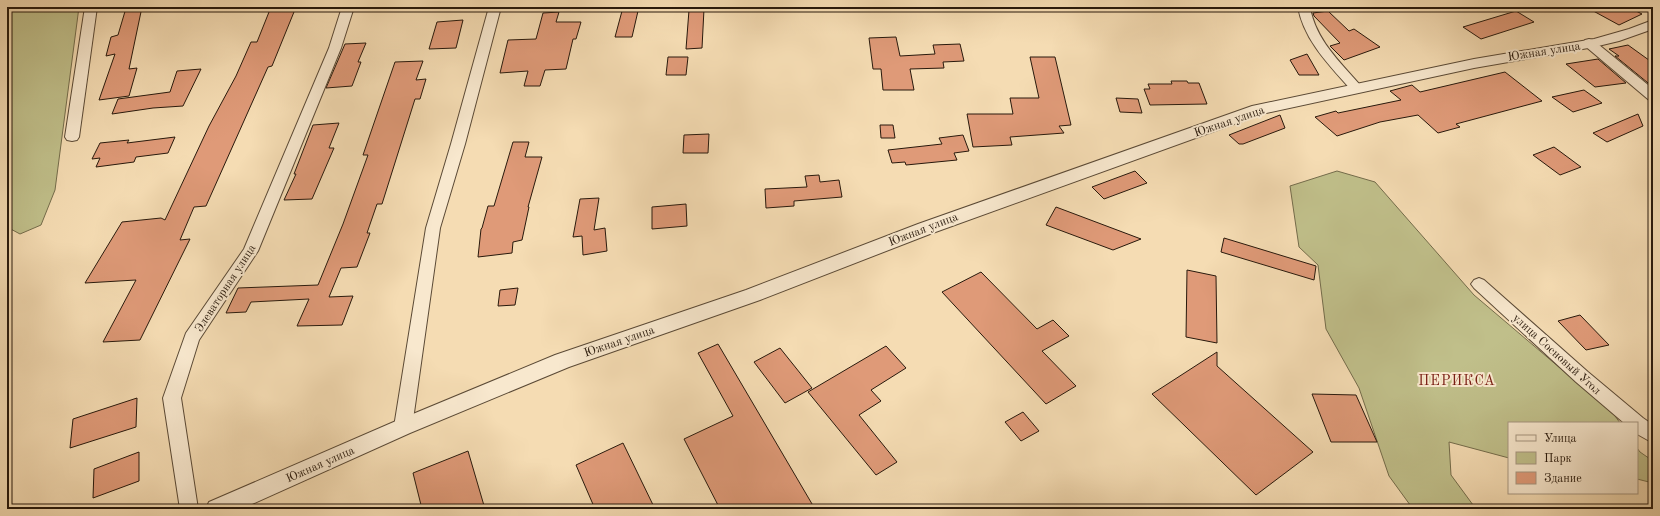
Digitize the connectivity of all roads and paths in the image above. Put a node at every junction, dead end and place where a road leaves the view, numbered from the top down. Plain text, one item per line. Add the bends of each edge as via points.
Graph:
1 (91, 7) edge
2 (348, 7) edge
3 (495, 7) edge
4 (1304, 7) edge
5 (1653, 24) edge
6 (1589, 44) junction
7 (1357, 89) junction
8 (1653, 97) edge
9 (72, 137) dead end
10 (1479, 284) dead end
11 (1636, 422) edge
12 (1638, 424) edge
13 (403, 427) junction
14 (1653, 436) edge
15 (189, 509) edge
16 (217, 509) edge

1 - 9 street
2 - 15 street, Элеваторная улица via 335,48 251,251 192,338 172,398
3 - 13 street via 433,228
4 - 7 street via 1304,17 1318,41
5 - 6 street, Южная улица
6 - 7 street, Южная улица via 1435,70
6 - 8 street
7 - 13 street, Южная улица via 1257,110 1115,160 924,229 753,295 562,361
10 - 11 street, улица Сосновый Угол
12 - 14 street, улица Сосновый Угол
13 - 16 street, Южная улица

